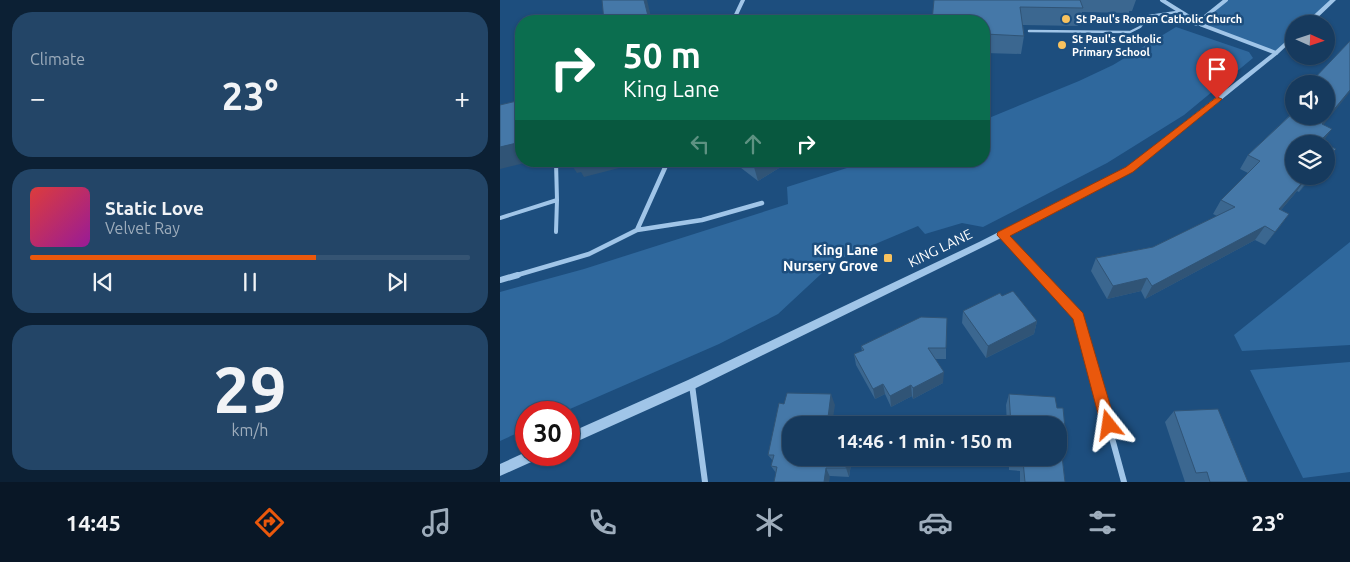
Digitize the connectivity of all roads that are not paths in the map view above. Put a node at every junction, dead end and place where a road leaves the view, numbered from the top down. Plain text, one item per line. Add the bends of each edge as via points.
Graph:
1 (743, 0) edge
2 (1162, 0) edge
3 (1226, 0) edge
4 (1333, 0) edge
5 (1177, 12) junction
6 (736, 15) edge
7 (1317, 15) edge
8 (1196, 24) junction
9 (1029, 31) dead end
10 (1285, 44) edge
11 (1276, 53) junction
12 (556, 167) edge
13 (665, 167) edge
14 (557, 200) junction
15 (762, 203) dead end
16 (500, 218) edge
17 (637, 230) junction
18 (556, 232) dead end
19 (1002, 235) junction
20 (500, 280) edge
21 (692, 384) junction
22 (580, 434) edge
23 (515, 463) edge
24 (500, 470) edge
25 (705, 482) edge
26 (1124, 482) edge

1 - 6 street
2 - 5 street
3 - 8 street
4 - 7 street
5 - 8 street
5 - 9 lane via 1150,16 1130,32
8 - 11 street
10 - 11 street, KING LANE
11 - 19 street, KING LANE via 1129,170
12 - 14 lane
13 - 17 street
14 - 16 lane
14 - 18 lane
15 - 17 street via 702,220
17 - 20 street via 589,254
19 - 21 street, KING LANE
19 - 26 street via 1079,316
21 - 22 street, KING LANE
21 - 25 street
23 - 24 street

